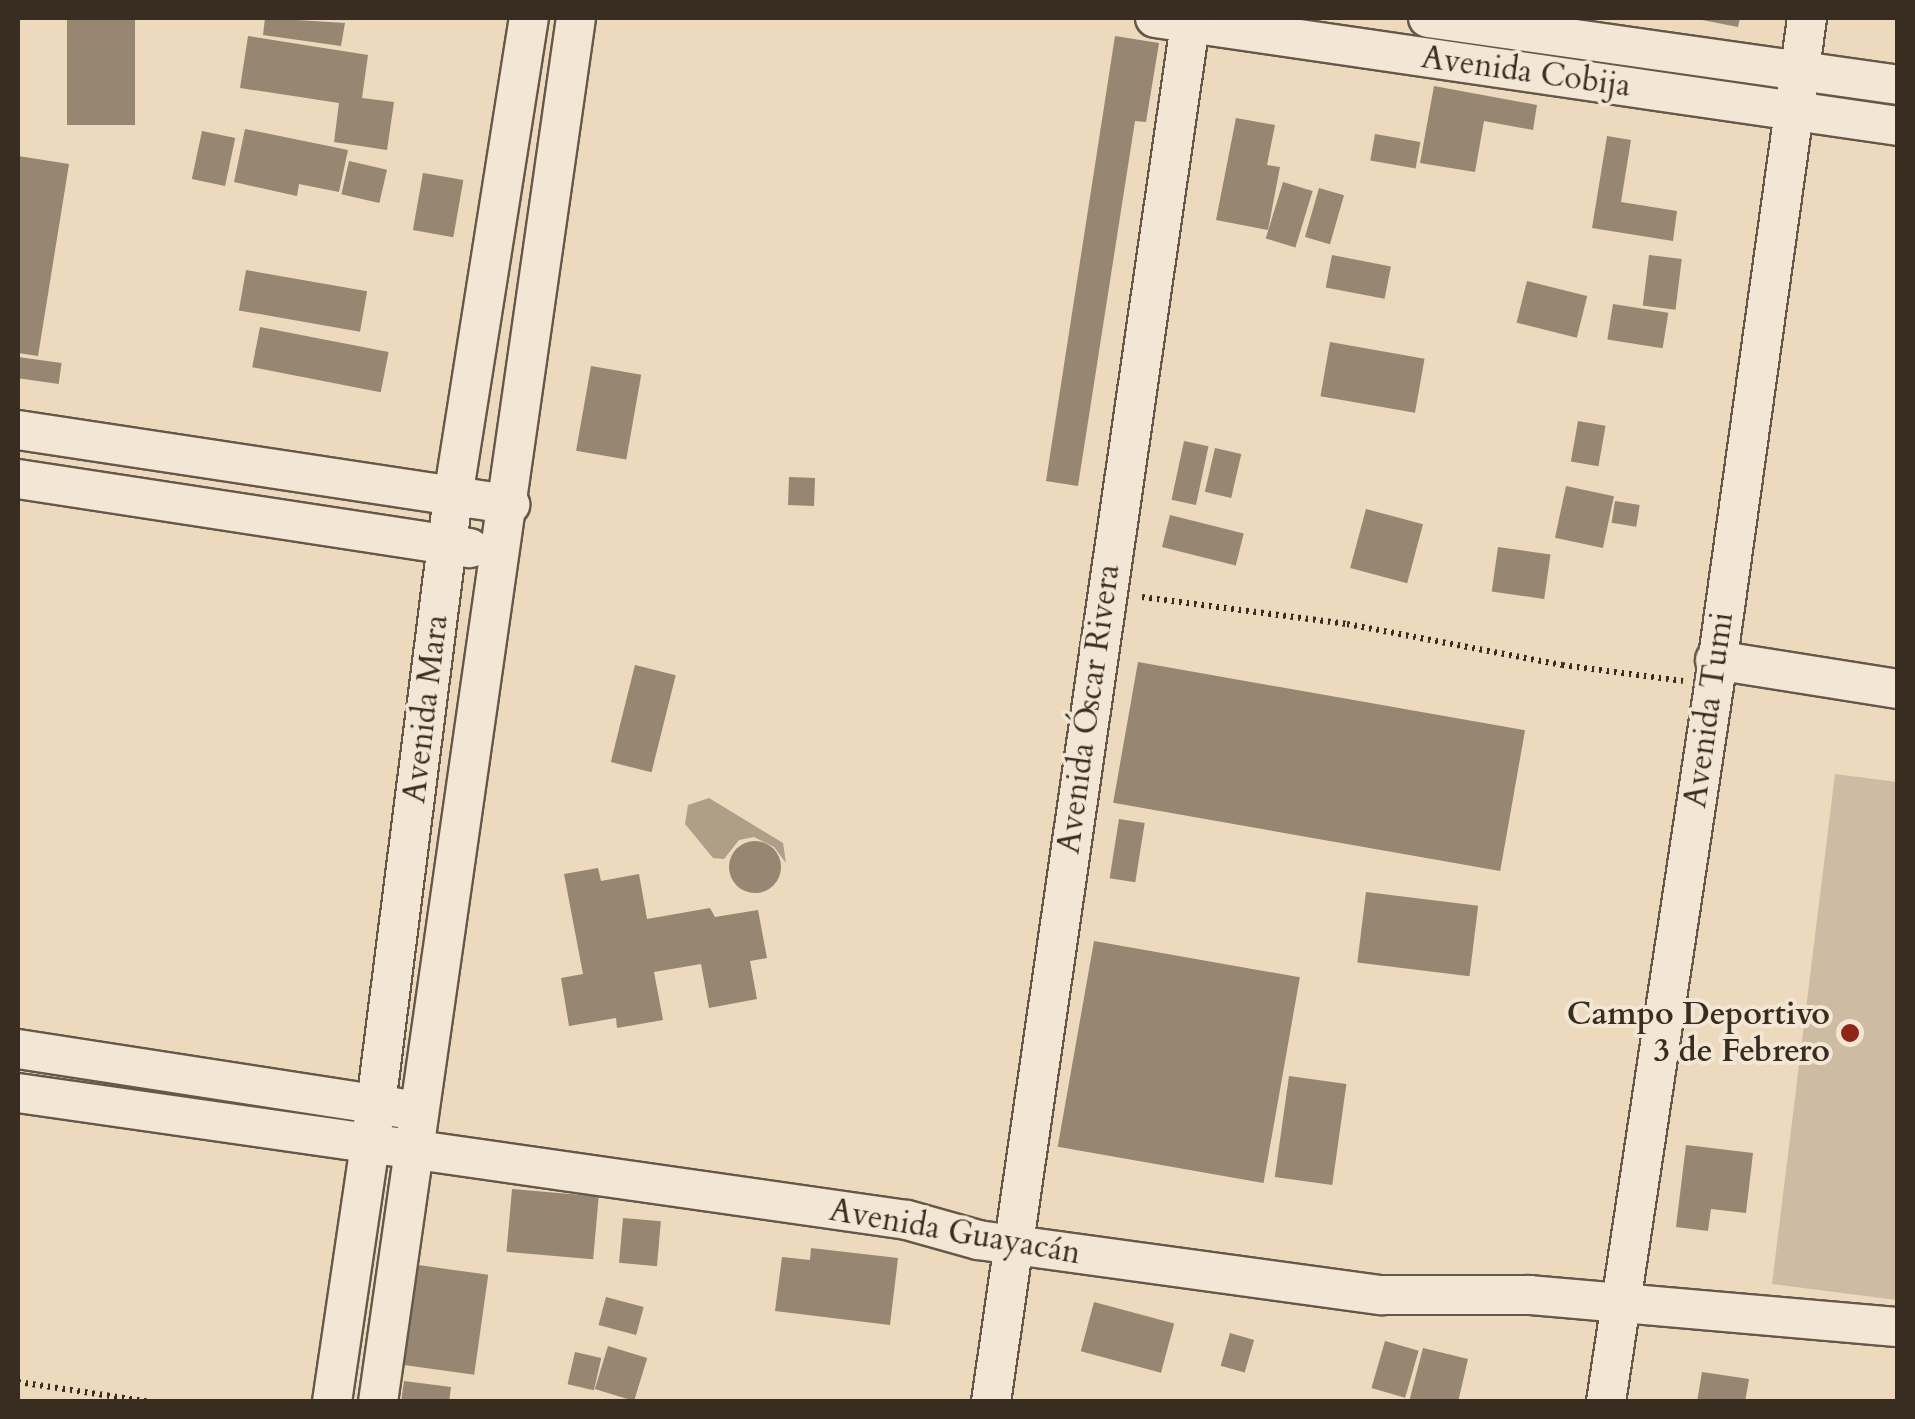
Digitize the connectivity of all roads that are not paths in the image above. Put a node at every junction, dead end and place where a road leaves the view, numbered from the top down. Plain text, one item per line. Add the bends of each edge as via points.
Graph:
1 (530, 18) edge
2 (576, 18) edge
3 (1428, 18) edge
4 (1806, 18) edge
5 (1179, 19) edge
6 (1799, 70) junction
7 (1898, 84) edge
8 (1795, 110) junction
9 (1898, 126) edge
10 (18, 430) edge
11 (18, 478) edge
12 (453, 497) junction
13 (510, 504) junction
14 (446, 544) junction
15 (502, 553) junction
16 (1715, 673) junction
17 (1898, 689) edge
18 (18, 1049) edge
19 (18, 1093) edge
20 (376, 1104) junction
21 (422, 1112) junction
22 (367, 1144) junction
23 (415, 1151) junction
24 (1011, 1244) junction
25 (1620, 1303) junction
26 (1898, 1326) edge
27 (332, 1402) edge
28 (378, 1402) edge
29 (991, 1402) edge
30 (1606, 1402) edge

1 - 12 street, Avenida Mara
2 - 13 street, Avenida Mara
3 - 6 street, Avenida Cobija
4 - 6 street, Avenida Tumi
5 - 8 street, Avenida Cobija
5 - 24 street, Avenida Óscar Rivera via 1106,593
6 - 7 street, Avenida Cobija
6 - 8 street, Avenida Tumi
8 - 9 street, Avenida Cobija
8 - 16 street, Avenida Tumi
10 - 12 street
11 - 14 street
12 - 13 street
12 - 14 street, Avenida Mara
13 - 15 street, Avenida Mara
14 - 15 street
14 - 20 street, Avenida Mara
15 - 21 street, Avenida Mara
16 - 17 street
16 - 25 street, Avenida Tumi
18 - 20 street
19 - 22 street, Avenida Guayacán
20 - 21 street
20 - 22 street, Avenida Mara
21 - 23 street, Avenida Mara
22 - 23 street, Avenida Guayacán
22 - 27 street, Avenida Mara
23 - 24 street, Avenida Guayacán via 907,1220
23 - 28 street, Avenida Mara
24 - 25 street, Avenida Guayacán via 1382,1294 1530,1294
24 - 29 street, Avenida Óscar Rivera
25 - 26 street, Avenida Guayacán
25 - 30 street, Avenida Tumi

